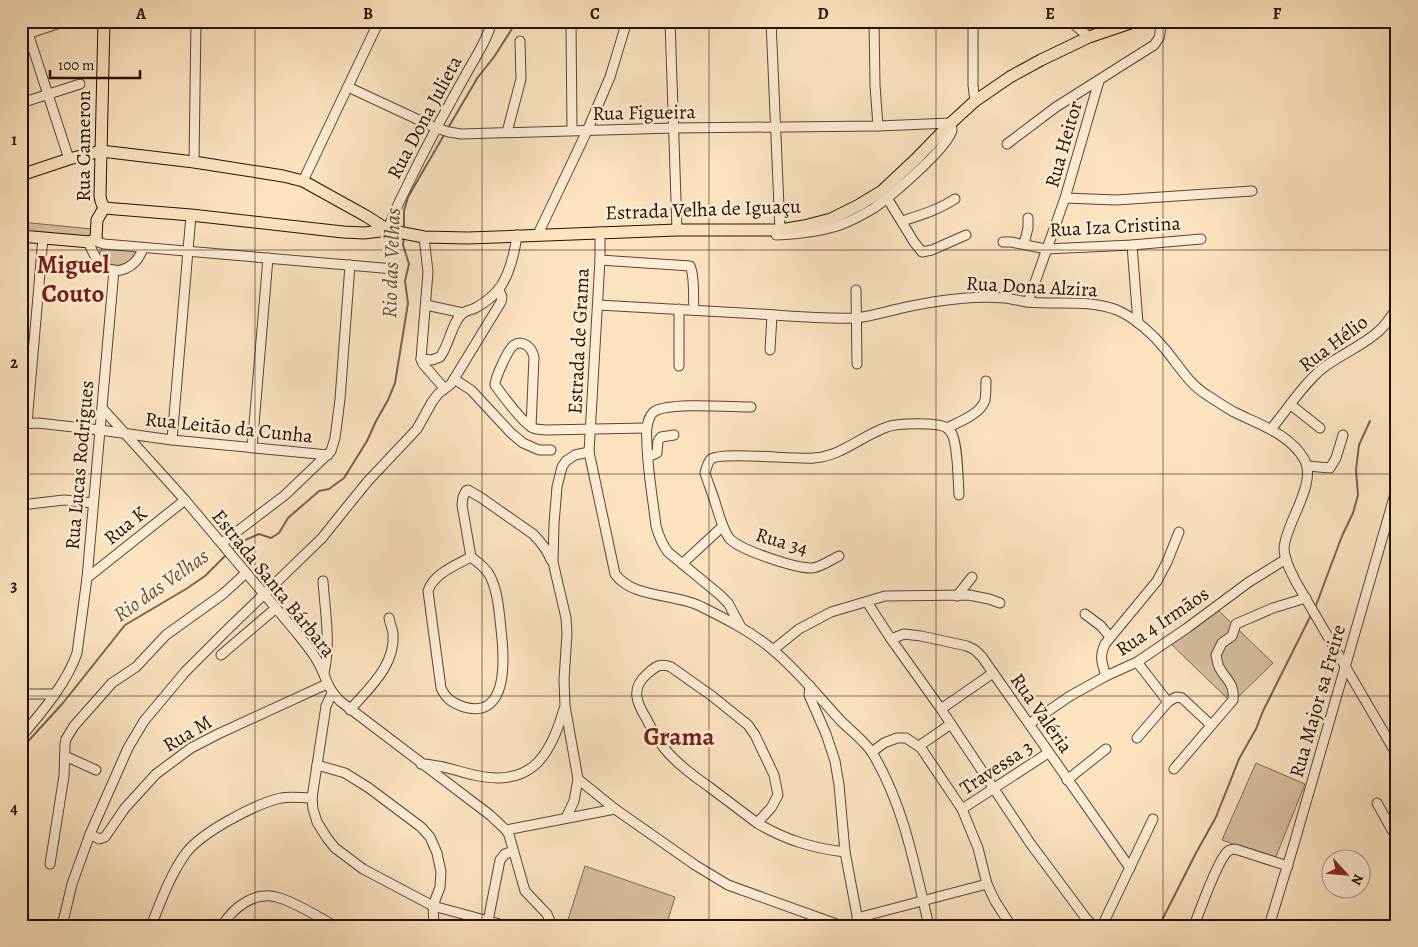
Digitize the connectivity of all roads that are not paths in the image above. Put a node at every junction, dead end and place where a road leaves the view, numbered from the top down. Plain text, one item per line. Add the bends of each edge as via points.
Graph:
1 (24, 21) edge
2 (66, 21) edge
3 (104, 21) edge
4 (196, 21) edge
5 (379, 21) edge
6 (492, 21) edge
7 (571, 21) edge
8 (628, 21) edge
9 (670, 21) edge
10 (771, 21) edge
11 (874, 21) edge
12 (973, 21) edge
13 (1070, 21) edge
14 (1136, 21) edge
15 (1162, 21) edge
16 (25, 35) edge
17 (1089, 37) junction
18 (520, 41) dead end
19 (1397, 78) edge
20 (1099, 81) junction
21 (80, 84) dead end
22 (348, 87) junction
23 (48, 94) junction
24 (975, 101) junction
25 (21, 103) edge
26 (1397, 103) edge
27 (951, 123) junction
28 (878, 126) junction
29 (776, 127) junction
30 (437, 128) junction
31 (674, 128) junction
32 (572, 130) junction
33 (587, 131) junction
34 (507, 132) junction
35 (1007, 144) dead end
36 (101, 151) junction
37 (69, 159) junction
38 (194, 162) junction
39 (21, 174) edge
40 (304, 181) junction
41 (1252, 191) dead end
42 (888, 198) junction
43 (1065, 198) junction
44 (955, 199) dead end
45 (104, 208) junction
46 (191, 216) junction
47 (366, 216) junction
48 (1028, 218) dead end
49 (902, 221) junction
50 (677, 230) junction
51 (392, 231) junction
52 (600, 232) junction
53 (776, 232) junction
54 (364, 233) junction
55 (538, 234) junction
56 (517, 235) junction
57 (966, 235) dead end
58 (21, 236) edge
59 (419, 236) junction
60 (43, 238) junction
61 (1201, 239) dead end
62 (96, 242) junction
63 (1003, 242) dead end
64 (1024, 244) junction
65 (1132, 245) junction
66 (143, 248) junction
67 (1046, 249) junction
68 (188, 252) junction
69 (268, 258) junction
70 (600, 260) junction
71 (350, 265) junction
72 (394, 268) dead end
73 (114, 270) junction
74 (499, 290) junction
75 (856, 290) dead end
76 (1028, 302) junction
77 (426, 305) junction
78 (598, 305) junction
79 (1397, 308) edge
80 (679, 309) junction
81 (694, 310) junction
82 (463, 312) junction
83 (772, 315) junction
84 (856, 318) junction
85 (1138, 323) junction
86 (770, 350) dead end
87 (421, 359) junction
88 (857, 364) dead end
89 (679, 366) dead end
90 (454, 379) junction
91 (986, 380) dead end
92 (444, 388) junction
93 (1291, 405) junction
94 (751, 407) dead end
95 (102, 408) junction
96 (24, 424) edge
97 (531, 427) junction
98 (646, 428) junction
99 (947, 428) junction
100 (1320, 428) dead end
101 (590, 429) junction
102 (1271, 429) junction
103 (100, 430) junction
104 (126, 434) junction
105 (674, 435) dead end
106 (1344, 435) dead end
107 (172, 440) junction
108 (252, 448) junction
109 (550, 450) dead end
110 (589, 452) junction
111 (328, 455) junction
112 (648, 457) junction
113 (1308, 466) junction
114 (1397, 486) edge
115 (959, 495) dead end
116 (185, 500) junction
117 (93, 503) junction
118 (21, 505) edge
119 (1393, 513) edge
120 (723, 526) junction
121 (1179, 532) dead end
122 (223, 544) junction
123 (838, 556) dead end
124 (471, 557) junction
125 (1286, 559) junction
126 (552, 562) junction
127 (682, 564) junction
128 (246, 573) junction
129 (972, 577) dead end
130 (87, 578) junction
131 (323, 581) dead end
132 (264, 595) junction
133 (958, 596) junction
134 (867, 602) junction
135 (1308, 602) junction
136 (1000, 603) dead end
137 (276, 608) junction
138 (1085, 614) dead end
139 (389, 618) dead end
140 (742, 628) junction
141 (1110, 637) junction
142 (891, 639) junction
143 (773, 650) junction
144 (221, 655) dead end
145 (1137, 662) junction
146 (1345, 666) junction
147 (324, 673) junction
148 (992, 673) junction
149 (1106, 676) junction
150 (327, 684) junction
151 (810, 686) junction
152 (332, 692) junction
153 (21, 694) edge
154 (54, 694) junction
155 (1168, 702) junction
156 (565, 706) junction
157 (350, 710) junction
158 (941, 710) junction
159 (951, 724) junction
160 (1030, 724) junction
161 (1211, 725) junction
162 (21, 737) edge
163 (1136, 738) dead end
164 (919, 746) junction
165 (1106, 749) dead end
166 (1396, 751) edge
167 (872, 752) junction
168 (1048, 753) junction
169 (65, 756) junction
170 (421, 764) junction
171 (317, 765) junction
172 (96, 770) dead end
173 (1174, 770) dead end
174 (578, 779) junction
175 (1067, 780) junction
176 (995, 789) junction
177 (312, 798) junction
178 (1377, 803) dead end
179 (615, 809) junction
180 (962, 809) junction
181 (566, 818) junction
182 (1153, 819) dead end
183 (757, 823) junction
184 (506, 830) junction
185 (90, 834) junction
186 (1397, 836) edge
187 (513, 851) junction
188 (845, 852) junction
189 (50, 864) dead end
190 (1288, 866) junction
191 (1130, 868) junction
192 (987, 884) junction
193 (923, 901) junction
194 (433, 906) junction
195 (488, 920) junction
196 (858, 922) edge
197 (62, 926) edge
198 (151, 926) edge
199 (222, 926) edge
200 (335, 926) edge
201 (434, 926) edge
202 (508, 926) edge
203 (552, 926) edge
204 (842, 926) edge
205 (929, 926) edge
206 (1011, 926) edge
207 (1093, 926) edge
208 (1102, 926) edge
209 (1194, 926) edge
210 (1269, 926) edge

1 - 16 street
2 - 16 street
3 - 36 main road, Rua Cameron
4 - 38 street
5 - 22 street
6 - 30 street, Rua Dona Julieta
7 - 32 street
8 - 33 street via 610,77
9 - 31 street
10 - 29 street
11 - 28 street
12 - 24 street
13 - 17 street
14 - 17 main road, Estrada Velha de Iguaçu
15 - 20 street, Rua Heitor via 1157,42
16 - 23 street
17 - 24 main road, Estrada Velha de Iguaçu via 1018,73
18 - 34 street via 521,79
19 - 26 street
20 - 35 street
20 - 43 street, Rua Heitor
21 - 23 street
22 - 30 street, Rua Figueira
22 - 40 street
23 - 25 street
23 - 37 street
24 - 27 main road, Estrada Velha de Iguaçu
27 - 28 street, Rua Figueira
27 - 42 street via 949,138
27 - 53 main road, Estrada Velha de Iguaçu via 882,191 831,219
28 - 29 street, Rua Figueira
29 - 31 street, Rua Figueira
29 - 53 street
30 - 34 street, Rua Figueira via 461,134
30 - 51 street, Rua Dona Julieta via 393,215
31 - 33 street, Rua Figueira
31 - 50 street
32 - 33 street, Rua Figueira
32 - 34 street, Rua Figueira
33 - 55 street
36 - 37 main road, Estrada Velha de Iguaçu
36 - 38 main road, Estrada Velha de Iguaçu
36 - 45 main road, Rua Cameron via 101,201
37 - 39 main road, Estrada Velha de Iguaçu
38 - 40 main road, Estrada Velha de Iguaçu
40 - 47 main road, Estrada Velha de Iguaçu
41 - 43 street via 1116,200
42 - 49 street
42 - 53 street via 841,225 808,234
43 - 67 street, Rua Heitor
44 - 49 street via 927,214
45 - 46 main road, Estrada Velha de Iguaçu
45 - 62 main road, Rua Cameron via 97,220
46 - 54 main road, Estrada Velha de Iguaçu
46 - 68 street
47 - 51 main road, Estrada Velha de Iguaçu
47 - 54 main road via 369,225
48 - 64 street
49 - 57 street via 924,252
50 - 52 main road, Estrada Velha de Iguaçu
50 - 53 main road, Estrada Velha de Iguaçu
51 - 54 main road, Estrada Velha de Iguaçu
51 - 59 main road, Estrada Velha de Iguaçu
52 - 55 main road, Estrada Velha de Iguaçu
52 - 70 street, Estrada de Grama
55 - 56 main road, Estrada Velha de Iguaçu
56 - 59 main road, Estrada Velha de Iguaçu
56 - 74 street via 510,268
58 - 60 main road
59 - 77 street via 428,272
60 - 62 main road
60 - 96 street
61 - 65 street, Rua Iza Cristina
62 - 66 street
62 - 73 street via 96,259
63 - 64 street, Rua Iza Cristina
64 - 67 street, Rua Iza Cristina
65 - 67 street, Rua Iza Cristina
65 - 85 street
66 - 68 street
66 - 73 street via 131,266
67 - 76 street, Rua Heitor
68 - 69 street
68 - 107 street
69 - 71 street
69 - 108 street
70 - 78 street, Estrada de Grama
70 - 81 street via 690,266
71 - 72 street
71 - 111 street via 335,438
73 - 95 street, Rua Lucas Rodrigues
74 - 82 street via 475,309
74 - 90 street via 501,302
75 - 84 street
76 - 84 street, Rua Dona Alzira via 978,297
76 - 85 street, Rua Dona Alzira via 1088,303 1126,314
77 - 82 street
77 - 87 street
78 - 80 street, Rua Dona Alzira
78 - 101 street, Estrada de Grama
79 - 93 street, Rua Hélio via 1380,330 1314,376
80 - 81 street, Rua Dona Alzira
80 - 89 street
81 - 83 street, Rua Dona Alzira
82 - 87 street via 440,357
83 - 84 street, Rua Dona Alzira
83 - 86 street
84 - 88 street
85 - 102 street, Rua Dona Alzira via 1164,347 1200,391
87 - 92 street
90 - 92 street
90 - 109 street via 471,390 510,434 539,450
91 - 99 street via 981,408
92 - 132 street via 432,402 417,430 322,538
93 - 100 street
93 - 102 street, Rua Hélio
94 - 98 street via 667,407 651,414
95 - 103 street, Rua Lucas Rodrigues
95 - 104 street, Estrada Santa Bárbara
96 - 103 street, Rua Leitão da Cunha
97 - 97 street via 534,357 530,348 520,343 511,348 496,377 495,386
97 - 101 street via 545,430
98 - 101 street
98 - 112 street
99 - 115 street via 953,436
99 - 120 street, Rua 34 via 928,424 889,426 831,455 815,458 713,458 705,473
101 - 110 street, Estrada de Grama
102 - 113 street, Rua Dona Alzira via 1299,451
103 - 104 street, Rua Leitão da Cunha
103 - 117 street, Rua Lucas Rodrigues
104 - 107 street, Rua Leitão da Cunha
104 - 116 street, Estrada Santa Bárbara
105 - 112 street via 662,437 656,453
106 - 113 street via 1330,468
107 - 108 street, Rua Leitão da Cunha
108 - 111 street, Rua Leitão da Cunha
110 - 126 street via 566,461 559,474
110 - 140 street, Estrada de Grama via 612,565 619,579 635,590 700,605
111 - 122 street
112 - 127 street via 659,538 668,552
113 - 125 street via 1306,482 1287,535
114 - 119 street, Rua Major sa Freire
116 - 122 street, Estrada Santa Bárbara
116 - 130 street, Rua K
117 - 118 street via 64,500
117 - 130 street, Rua Lucas Rodrigues
119 - 146 street, Rua Major sa Freire
120 - 123 street, Rua 34 via 729,538 740,546 790,564 811,568
120 - 127 street
121 - 141 street via 1157,581
122 - 128 street, Estrada Santa Bárbara
124 - 124 street via 431,582 428,591 441,688 449,700 469,708 482,707 492,701 502,682 504,666 494,588 489,574
124 - 126 street via 462,505 468,490 533,534
125 - 135 street
125 - 145 street, Rua 4 Irmãos
126 - 156 street via 566,618
127 - 140 street via 728,603
128 - 132 street, Estrada Santa Bárbara
128 - 169 street via 223,594 166,635 136,667 100,695 68,734
129 - 133 street
130 - 154 street, Rua Lucas Rodrigues via 73,663
131 - 147 street via 327,628
132 - 137 street, Estrada Santa Bárbara
132 - 185 street via 185,672 144,721 128,748
133 - 134 street via 885,596
133 - 136 street via 977,596
134 - 142 street
134 - 143 street via 831,612 799,629
135 - 146 street
135 - 161 street via 1273,608 1236,624 1232,636 1216,655 1218,666 1234,692 1233,700
137 - 144 street
137 - 147 street, Estrada Santa Bárbara via 313,653
138 - 141 street
139 - 157 street via 393,633 388,662
140 - 143 street, Estrada de Grama
141 - 149 street via 1101,652
142 - 148 street, Rua Valéria via 904,634 967,646 975,650
142 - 158 street
143 - 151 street, Estrada de Grama
145 - 149 street, Rua 4 Irmãos
145 - 155 street
146 - 166 street
146 - 190 street, Rua Major sa Freire
147 - 150 street, Estrada Santa Bárbara
148 - 158 street
148 - 160 street, Rua Valéria
149 - 160 street, Rua 4 Irmãos
150 - 152 street, Estrada Santa Bárbara
150 - 185 street, Rua M via 191,748 156,774 125,808 105,837 99,839
151 - 167 street, Estrada de Grama
151 - 188 street via 809,695 836,761
152 - 157 street, Estrada Santa Bárbara
152 - 171 street via 326,706
153 - 154 street
154 - 162 street, Rua Lucas Rodrigues
155 - 161 street via 1176,697 1182,698
155 - 163 street
156 - 170 street via 548,751 527,771 508,778 494,778 435,764
156 - 174 street
157 - 170 street, Estrada Santa Bárbara
158 - 159 street
159 - 164 street
159 - 176 street
160 - 168 street, Rua Valéria
161 - 173 street
164 - 167 street via 906,738 897,738
164 - 180 street
165 - 175 street
167 - 193 street, Estrada de Grama via 904,824
168 - 175 street, Rua Valéria
168 - 176 street, Travessa 3
169 - 172 street
169 - 189 street
170 - 184 street, Estrada Santa Bárbara
171 - 177 street
171 - 194 street via 346,773 370,788 430,837 441,872
174 - 179 street
174 - 181 street via 574,801
175 - 191 street, Rua Valéria
176 - 180 street, Travessa 3
176 - 207 street via 1030,843
177 - 194 street via 317,822 335,848 363,869
177 - 198 street via 282,798 266,802 195,843 177,868
178 - 186 street
179 - 181 street
179 - 204 street via 728,885
180 - 192 street via 978,848
181 - 184 street
182 - 191 street
183 - 183 street via 663,748 638,702 637,688 648,672 660,664 712,696 748,725 755,735 778,789 775,801
183 - 188 street via 799,843
184 - 187 street, Estrada Santa Bárbara
185 - 197 street via 72,884
187 - 195 street via 500,860
187 - 203 street, Estrada Santa Bárbara via 525,890 547,914
188 - 196 street
190 - 209 street via 1230,850 1216,872
190 - 210 street, Rua Major sa Freire
191 - 208 street
192 - 193 street
192 - 206 street
193 - 196 street
193 - 205 street, Estrada de Grama
194 - 195 street
194 - 201 street
195 - 202 street
199 - 200 street via 238,906 264,896 288,900

